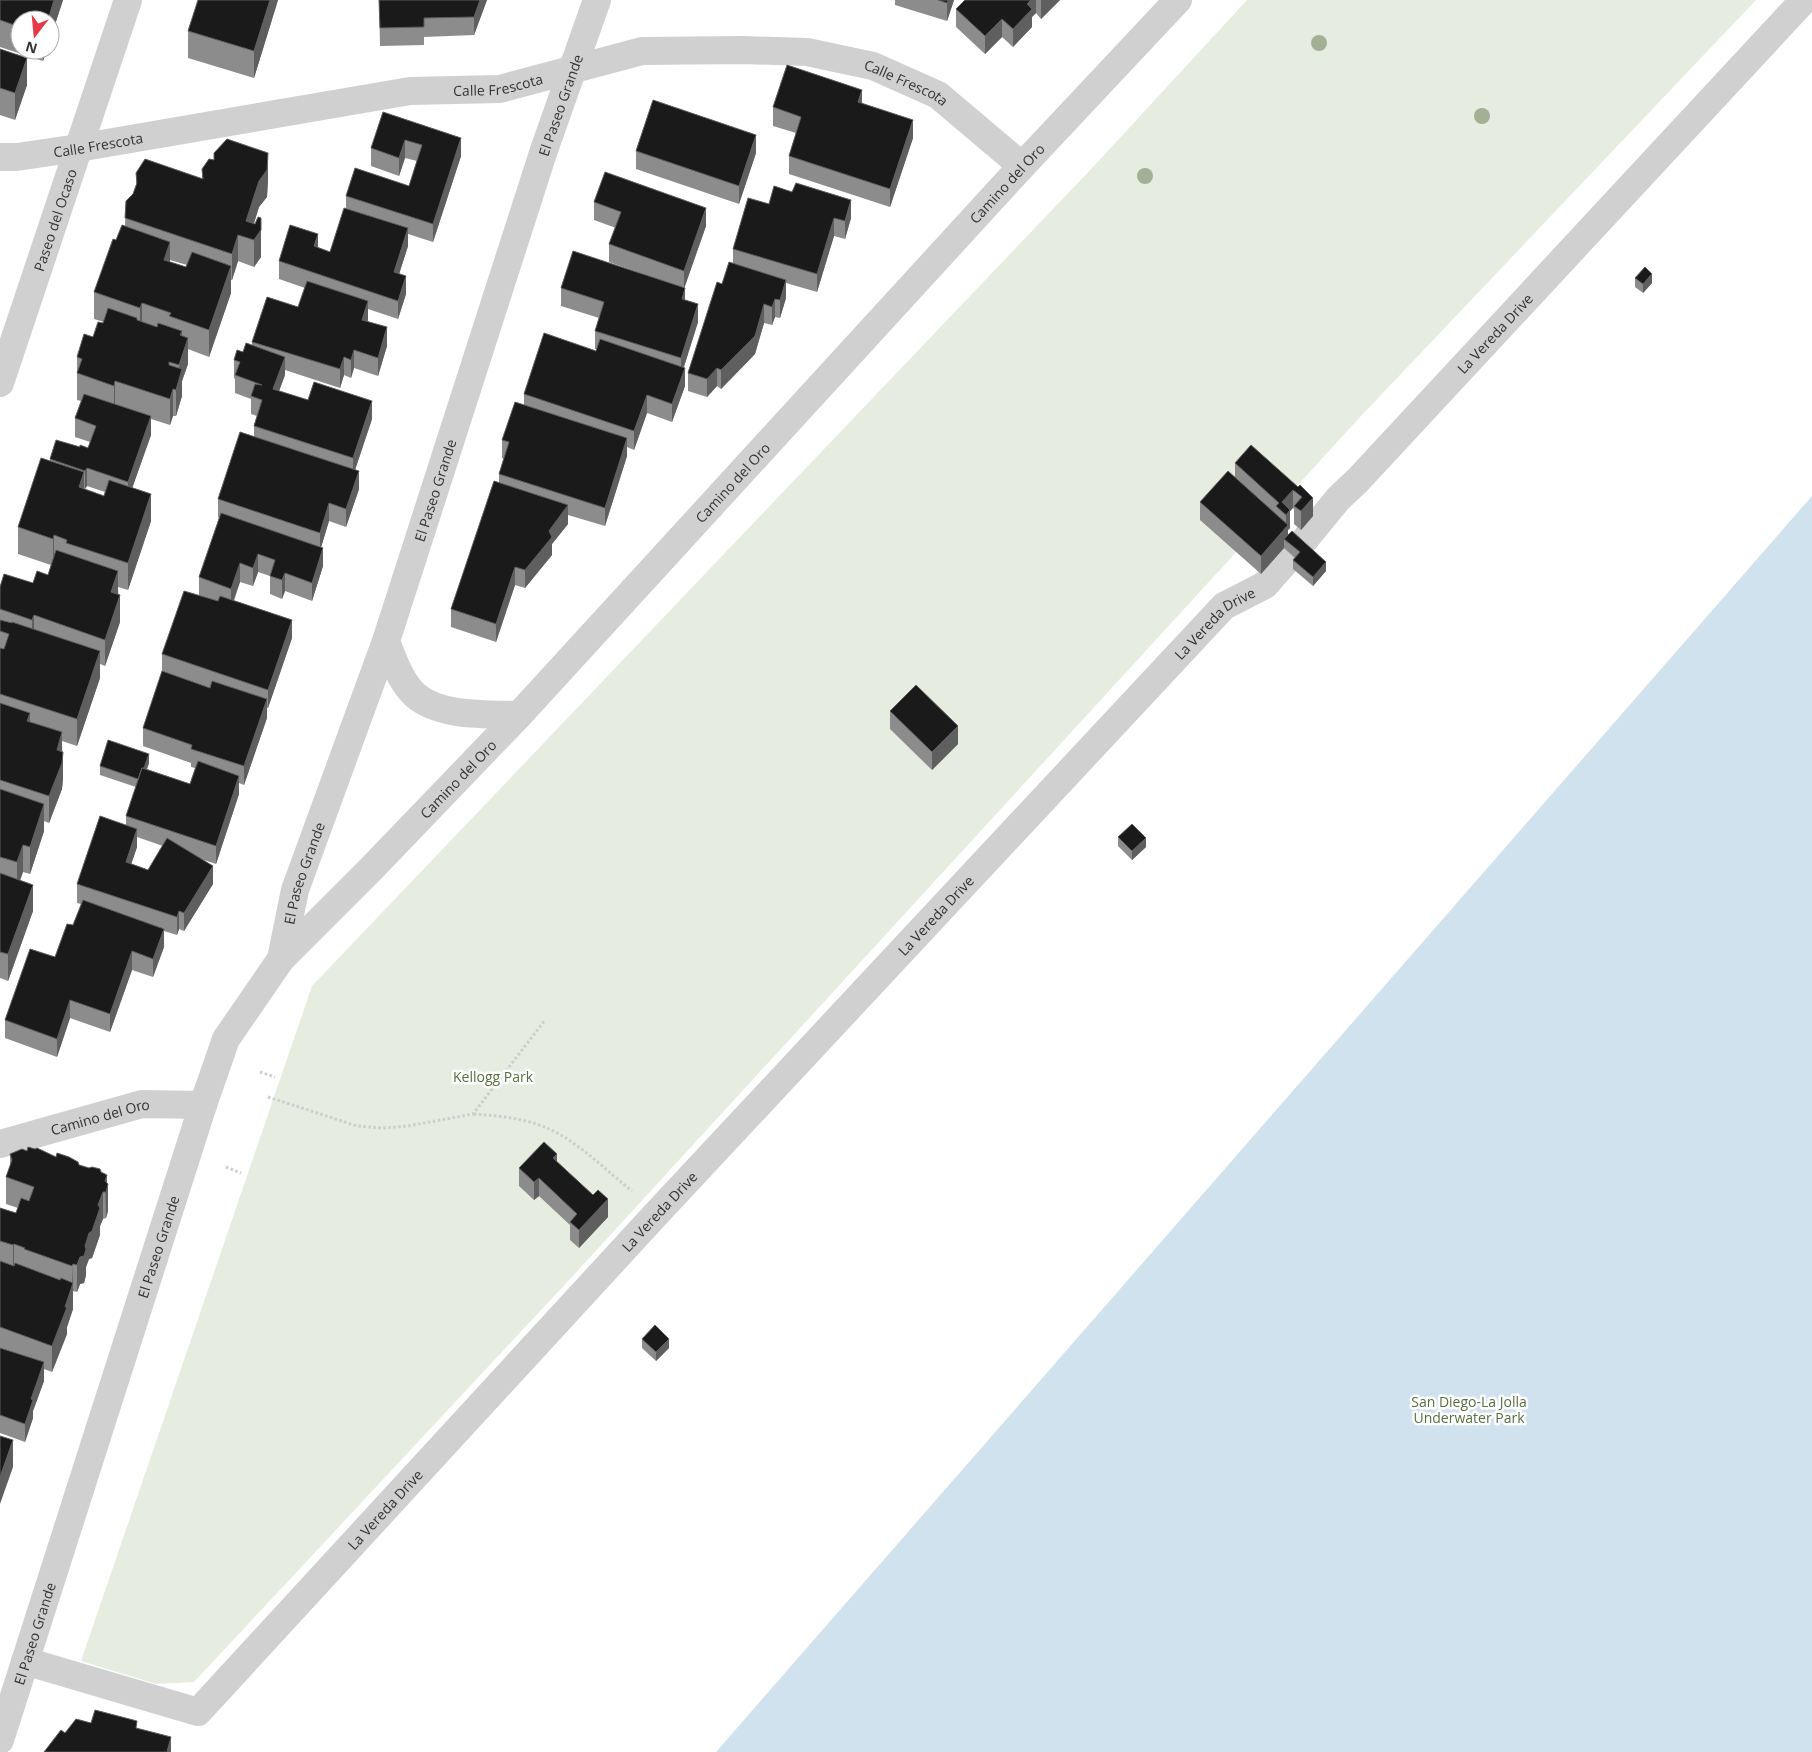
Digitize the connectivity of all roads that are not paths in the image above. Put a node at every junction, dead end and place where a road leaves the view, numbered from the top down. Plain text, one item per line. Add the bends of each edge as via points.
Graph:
1 (128, 0) edge
2 (597, 0) edge
3 (1178, 0) edge
4 (1804, 0) edge
5 (572, 69) junction
6 (78, 148) junction
7 (0, 157) edge
8 (1022, 166) junction
9 (0, 383) edge
10 (386, 641) junction
11 (519, 715) junction
12 (281, 959) junction
13 (202, 1105) junction
14 (0, 1144) edge
15 (25, 1661) junction
16 (0, 1740) edge

1 - 6 street, Paseo del Ocaso
2 - 5 street, El Paseo Grande
3 - 8 street, Camino del Oro
4 - 15 street, La Vereda Drive via 1338,499 1265,585 1224,606 658,1212 198,1712
5 - 6 street, Calle Frescota via 500,89 410,91
5 - 8 street, Calle Frescota via 642,51 806,52 873,66 938,95
5 - 10 street, El Paseo Grande
6 - 7 street, Calle Frescota
6 - 9 street, Paseo del Ocaso
8 - 11 street, Camino del Oro
10 - 11 street via 402,678 415,695 430,705 456,712
10 - 12 street, El Paseo Grande via 296,890
11 - 12 street, Camino del Oro
12 - 13 street, El Paseo Grande via 226,1039
13 - 14 street, Camino del Oro via 142,1104
13 - 15 street, El Paseo Grande
15 - 16 street, El Paseo Grande

